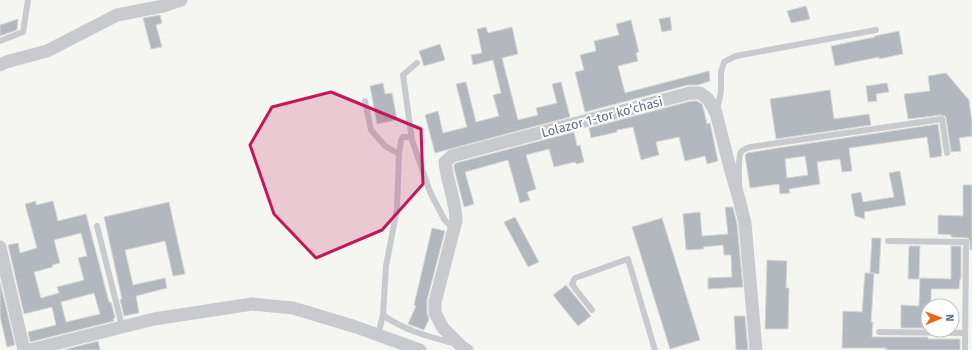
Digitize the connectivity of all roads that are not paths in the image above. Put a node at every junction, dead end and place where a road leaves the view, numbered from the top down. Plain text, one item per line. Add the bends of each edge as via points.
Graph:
1 (28, 0) edge
2 (181, 0) edge
3 (876, 30) dead end
4 (0, 41) edge
5 (417, 63) dead end
6 (0, 65) edge
7 (365, 101) dead end
8 (716, 113) junction
9 (412, 140) junction
10 (947, 153) dead end
11 (399, 154) junction
12 (739, 199) junction
13 (97, 226) dead end
14 (454, 230) junction
15 (888, 241) dead end
16 (0, 247) edge
17 (592, 310) dead end
18 (383, 315) junction
19 (122, 326) junction
20 (879, 332) dead end
21 (964, 333) junction
22 (378, 335) junction
23 (402, 347) edge
24 (464, 348) edge
25 (24, 350) edge
26 (30, 350) edge
27 (420, 350) edge
28 (655, 350) edge
29 (756, 350) edge
30 (965, 350) edge

1 - 4 lane via 23,32
2 - 6 street via 117,15 47,51
3 - 8 lane via 736,56 724,62
5 - 9 lane via 403,74
7 - 11 lane via 372,130 386,146
8 - 12 street, Lolazor 1-tor ko‘chasi
8 - 14 street, Lolazor 1-tor ko‘chasi via 708,99 700,92 452,156 445,162 456,210
9 - 11 lane via 411,137 403,136
9 - 14 lane via 430,192 444,219
10 - 12 lane via 942,119 750,147 741,152
11 - 18 lane via 397,209 386,266
12 - 29 street, Lolazor 1-tor ko‘chasi via 745,223
13 - 19 lane
14 - 24 street, Lolazor 1-tor ko‘chasi via 435,302 435,313 443,328
15 - 21 lane via 966,242
16 - 25 street
17 - 28 lane via 572,284 575,278 628,259
18 - 22 lane
18 - 24 lane via 394,323 422,335
19 - 22 street via 252,304 293,308
19 - 26 street
20 - 21 lane
21 - 30 lane
22 - 23 street
23 - 27 street

